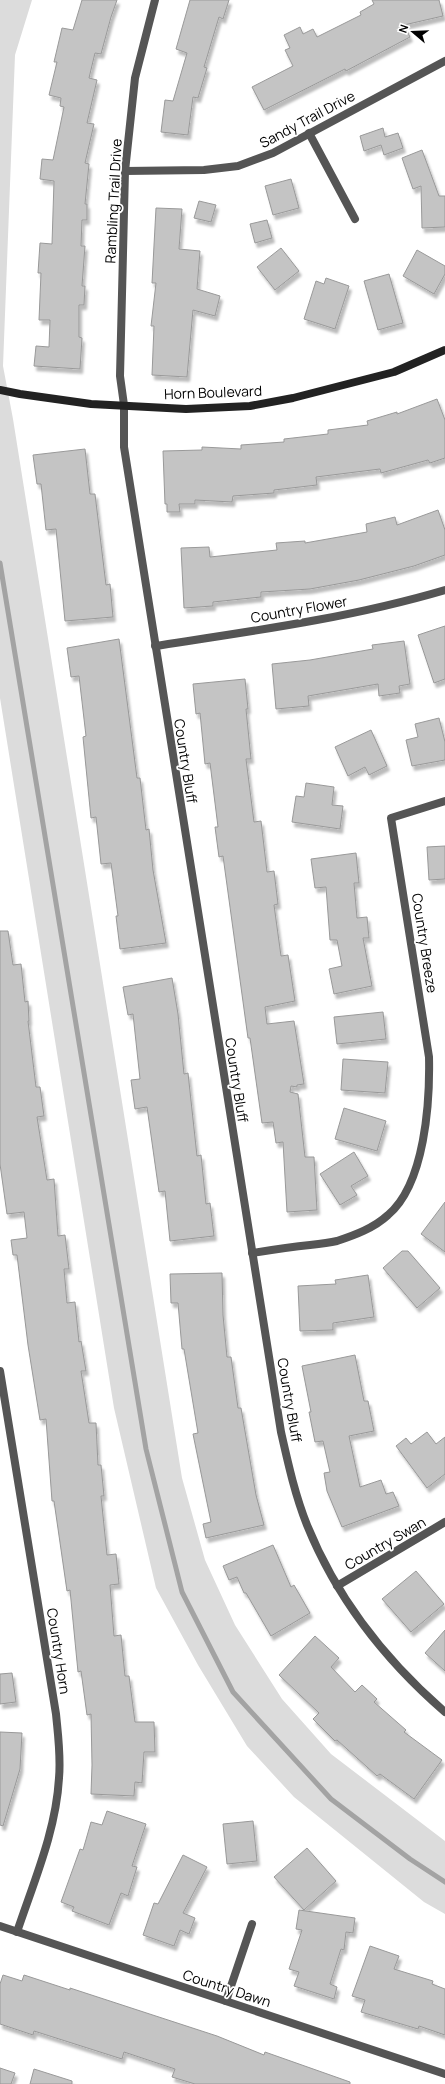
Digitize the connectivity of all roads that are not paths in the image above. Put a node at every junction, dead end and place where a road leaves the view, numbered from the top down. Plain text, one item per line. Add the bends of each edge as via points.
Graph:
1 (155, 0) edge
2 (445, 61) edge
3 (309, 133) junction
4 (125, 171) junction
5 (355, 219) dead end
6 (445, 350) edge
7 (0, 390) edge
8 (124, 405) junction
9 (445, 590) edge
10 (155, 646) junction
11 (445, 801) edge
12 (252, 1253) junction
13 (0, 1371) edge
14 (445, 1522) edge
15 (337, 1586) junction
16 (445, 1712) edge
17 (252, 1924) dead end
18 (0, 1926) edge
19 (17, 1932) junction
20 (226, 2001) junction
21 (445, 2074) edge

1 - 4 street, Rambling Trail Drive via 135,78
2 - 3 street, Sandy Trail Drive
3 - 4 street, Sandy Trail Drive via 273,153 238,166 204,170
3 - 5 street
4 - 8 street, Rambling Trail Drive via 120,376
6 - 8 street, Horn Boulevard via 394,372 293,398 250,406 186,409
7 - 8 street, Horn Boulevard via 91,404
8 - 10 street, Country Bluff via 124,447
9 - 10 street, Country Flower via 333,618
10 - 12 street, Country Bluff
11 - 12 street, Country Breeze via 391,818 429,1064 429,1094 424,1138 406,1193 389,1215 366,1230 336,1241
12 - 15 street, Country Bluff via 281,1432 292,1479 307,1525
13 - 19 street, Country Horn via 60,1748 58,1785 50,1836
14 - 15 street, Country Swan
15 - 16 street, Country Bluff via 381,1649 414,1685
17 - 20 street
18 - 19 street, Country Dawn
19 - 20 street, Country Dawn
20 - 21 street, Country Dawn

